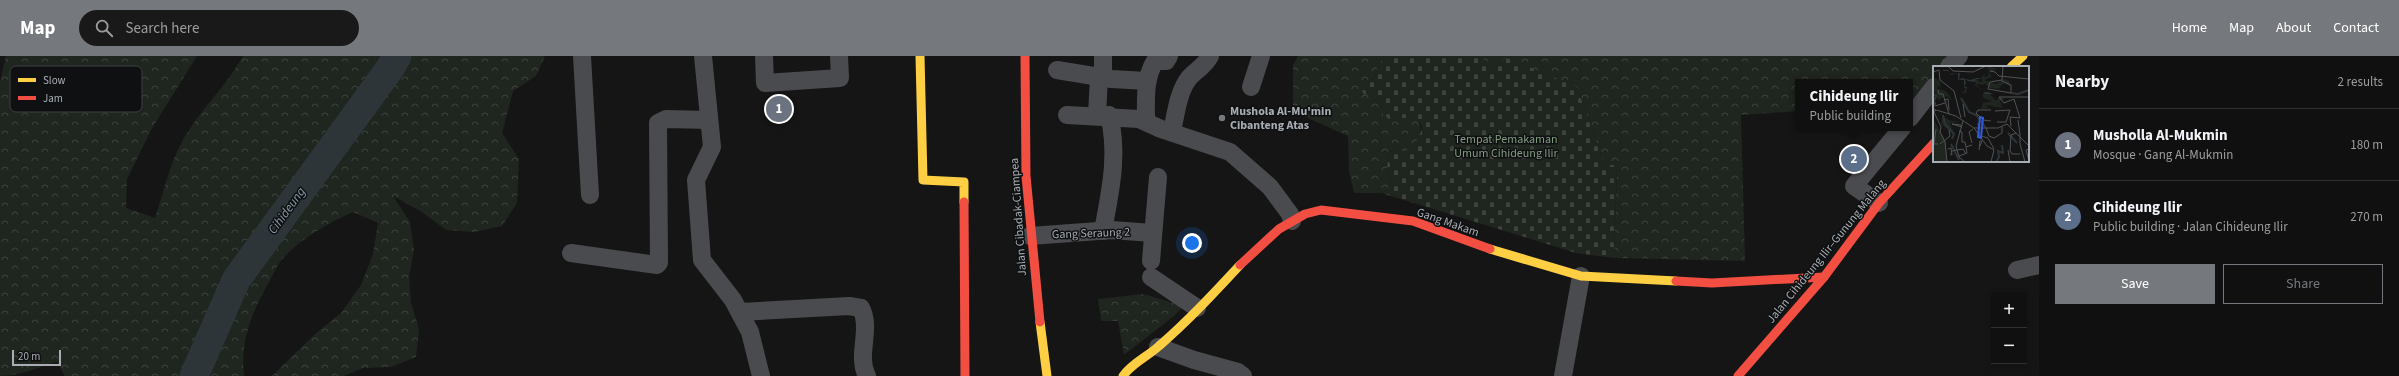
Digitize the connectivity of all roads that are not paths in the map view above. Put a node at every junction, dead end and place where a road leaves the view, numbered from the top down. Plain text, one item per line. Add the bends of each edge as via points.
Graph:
1 (582, 56) edge
2 (703, 56) edge
3 (840, 56) edge
4 (920, 56) edge
5 (1025, 56) edge
6 (1104, 56) edge
7 (1169, 56) edge
8 (1210, 56) edge
9 (1261, 56) edge
10 (1959, 56) edge
11 (2023, 56) edge
12 (764, 62) edge
13 (1950, 66) edge
14 (2012, 66) edge
15 (1057, 70) dead end
16 (1101, 77) junction
17 (1147, 81) junction
18 (1251, 88) dead end
19 (1933, 88) edge
20 (1913, 114) edge
21 (1067, 115) dead end
22 (1103, 115) junction
23 (709, 120) junction
24 (1146, 121) junction
25 (1172, 131) junction
26 (1900, 131) edge
27 (1933, 144) edge
28 (1158, 176) dead end
29 (590, 195) dead end
30 (1879, 202) junction
31 (1292, 221) junction
32 (1103, 231) junction
33 (1152, 232) junction
34 (1030, 236) junction
35 (571, 253) dead end
36 (2039, 265) edge
37 (2017, 270) dead end
38 (1581, 276) junction
39 (1824, 277) junction
40 (1194, 306) junction
41 (740, 312) junction
42 (1158, 347) junction
43 (761, 376) edge
44 (867, 376) edge
45 (965, 376) edge
46 (1047, 376) edge
47 (1123, 376) edge
48 (1243, 376) edge
49 (1563, 376) edge
50 (1738, 376) edge

1 - 29 street
2 - 23 street
3 - 12 street via 840,78 765,83
4 - 45 main road via 923,180 964,182
5 - 34 main road, Jalan Cibadak-Ciampea
6 - 16 street
7 - 17 street via 1166,60 1155,62
8 - 25 street via 1206,64 1189,79 1182,92
9 - 18 street
10 - 13 street
11 - 14 main road
15 - 16 street
16 - 17 street
16 - 22 street
17 - 24 street
19 - 20 street
21 - 22 street
22 - 24 street
22 - 32 street via 1114,152 1112,182
23 - 35 street via 666,119 658,123 660,263 657,265
23 - 41 street via 712,147 696,180 702,260
24 - 25 street
25 - 31 street via 1230,152 1258,176 1281,201
26 - 30 street via 1854,186
27 - 30 main road, Jalan Cihideung Ilir–Gunung Malang
28 - 33 street
30 - 39 main road, Jalan Cihideung Ilir–Gunung Malang
31 - 38 main road, Gang Makam via 1304,214 1321,210 1413,221 1506,255
31 - 40 main road, Gang Makam via 1279,229
32 - 33 street, Gang Seraung 2
32 - 34 street, Gang Seraung 2
33 - 40 street via 1151,269
34 - 46 main road, Jalan Cibadak-Ciampea
36 - 37 street
38 - 39 main road, Gang Makam via 1712,283
38 - 49 street
39 - 50 main road, Jalan Cihideung Ilir–Gunung Malang
40 - 42 main road, Gang Makam
41 - 43 street via 750,332
41 - 44 street via 849,306 861,308 865,315 864,356
42 - 47 main road, Gang Makam via 1128,369
42 - 48 street via 1238,372

